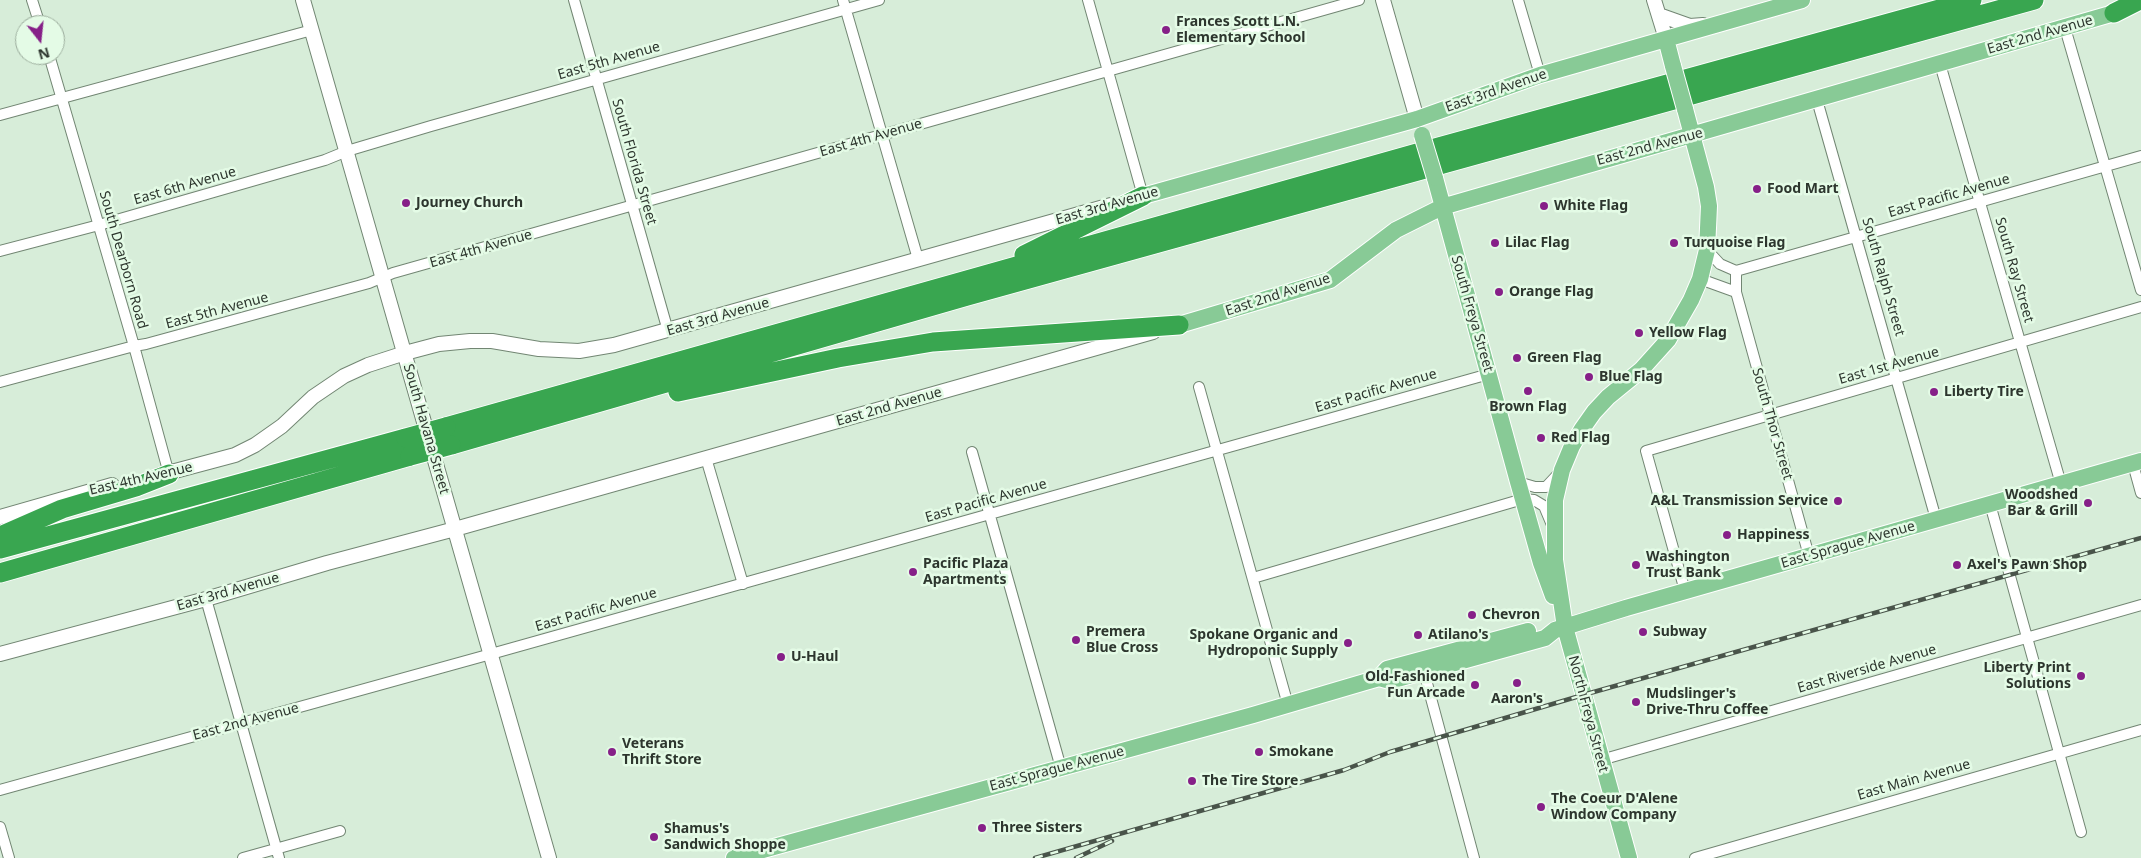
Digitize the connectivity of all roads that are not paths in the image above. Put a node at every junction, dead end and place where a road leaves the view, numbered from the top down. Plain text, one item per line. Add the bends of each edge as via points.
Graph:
1 (32, 0) edge
2 (303, 0) edge
3 (574, 0) edge
4 (879, 0) edge
5 (1088, 0) edge
6 (1359, 0) edge
7 (1383, 0) edge
8 (1518, 0) edge
9 (1654, 0) edge
10 (1802, 0) edge
11 (1972, 0) edge
12 (2034, 0) edge
13 (2140, 0) edge
14 (845, 5) edge
15 (2141, 5) edge
16 (2114, 13) junction
17 (37, 15) edge
18 (1659, 15) junction
19 (1721, 23) junction
20 (2065, 28) junction
21 (312, 30) junction
22 (1666, 39) junction
23 (1940, 64) junction
24 (52, 65) edge
25 (1108, 70) junction
26 (1540, 76) junction
27 (596, 79) junction
28 (62, 98) junction
29 (1817, 100) junction
30 (0, 115) edge
31 (1417, 118) junction
32 (882, 135) junction
33 (1692, 136) junction
34 (346, 151) junction
35 (2141, 156) edge
36 (2106, 166) junction
37 (1143, 196) junction
38 (1980, 202) junction
39 (633, 206) junction
40 (1442, 207) junction
41 (99, 225) junction
42 (1857, 237) junction
43 (1707, 250) junction
44 (0, 251) edge
45 (918, 259) junction
46 (1736, 272) junction
47 (382, 276) junction
48 (982, 276) junction
49 (1700, 279) junction
50 (2141, 290) edge
51 (1736, 292) junction
52 (2141, 307) edge
53 (1179, 325) junction
54 (668, 331) junction
55 (2020, 342) junction
56 (134, 346) junction
57 (405, 354) junction
58 (1489, 374) junction
59 (1897, 378) junction
60 (0, 382) edge
61 (1199, 387) dead end
62 (1769, 415) junction
63 (496, 432) junction
64 (448, 436) junction
65 (1216, 451) junction
66 (972, 452) dead end
67 (706, 458) junction
68 (2137, 462) edge
69 (1562, 470) junction
70 (169, 474) junction
71 (1518, 482) junction
72 (2061, 484) junction
73 (2141, 493) edge
74 (1523, 499) junction
75 (1990, 504) junction
76 (990, 514) junction
77 (0, 516) edge
78 (1936, 519) junction
79 (455, 529) junction
80 (1554, 530) junction
81 (0, 536) edge
82 (0, 549) edge
83 (1809, 556) junction
84 (0, 573) edge
85 (1252, 578) junction
86 (742, 584) junction
87 (1685, 591) junction
88 (206, 599) junction
89 (2141, 606) edge
90 (1560, 628) junction
91 (2027, 638) junction
92 (0, 654) edge
93 (491, 654) junction
94 (1424, 672) junction
95 (1379, 678) junction
96 (1288, 705) junction
97 (240, 724) junction
98 (2141, 730) edge
99 (2058, 753) junction
100 (1600, 760) junction
101 (1061, 768) junction
102 (0, 790) edge
103 (0, 827) edge
104 (340, 831) dead end
105 (2081, 832) dead end
106 (277, 853) edge
107 (9, 858) edge
108 (243, 858) edge
109 (549, 858) edge
110 (734, 858) edge
111 (1474, 858) edge
112 (1629, 858) edge
113 (1695, 858) edge

1 - 17 street
2 - 21 street, South Havana Street
3 - 27 street, South Florida Street
4 - 14 street, East 5th Avenue
5 - 25 street
6 - 25 street, East 4th Avenue
7 - 31 street, South Freya Street
8 - 26 street
9 - 18 street
10 - 19 main road, East 3rd Avenue
11 - 48 highway
12 - 63 highway via 986,291
13 - 16 highway
14 - 27 street, East 5th Avenue
14 - 32 street
15 - 16 street, East 2nd Avenue
16 - 20 main road, East 2nd Avenue
18 - 19 street via 1690,26
18 - 22 street
19 - 22 main road, East 3rd Avenue
20 - 23 main road, East 2nd Avenue
20 - 36 street
21 - 28 street
21 - 34 street, South Havana Street
22 - 26 main road, East 3rd Avenue
22 - 33 main road, bridge
23 - 29 main road, East 2nd Avenue
23 - 38 street, South Ray Street
24 - 28 street, South Dearborn Road
25 - 32 street, East 4th Avenue
25 - 37 street
26 - 31 main road, East 3rd Avenue
27 - 34 street, East 5th Avenue
27 - 39 street, South Florida Street
28 - 30 street
28 - 41 street, South Dearborn Road
29 - 33 main road, East 2nd Avenue
29 - 42 street, South Ralph Street
31 - 37 main road, East 3rd Avenue
31 - 40 main road, South Freya Street, bridge
32 - 39 street, East 4th Avenue
32 - 45 street
33 - 40 main road, East 2nd Avenue
33 - 43 main road via 1709,206
34 - 41 street, East 6th Avenue via 325,160
34 - 47 street, South Havana Street
35 - 36 street, East Pacific Avenue
36 - 38 street, East Pacific Avenue
36 - 50 street
37 - 45 street, East 3rd Avenue
37 - 48 highway
38 - 42 street, East Pacific Avenue
38 - 55 street, South Ray Street
39 - 47 street, East 4th Avenue
39 - 54 street, South Florida Street
40 - 53 main road, East 2nd Avenue via 1396,230 1330,280
40 - 58 main road, South Freya Street
41 - 44 street, East 6th Avenue
41 - 56 street, South Dearborn Road
42 - 46 street, East Pacific Avenue
42 - 59 street, South Ralph Street
43 - 46 street via 1720,264
43 - 49 main road
45 - 54 street, East 3rd Avenue
46 - 51 street, South Thor Street
47 - 56 street, East 5th Avenue via 360,285
47 - 57 street, South Havana Street
48 - 64 highway via 703,353
49 - 51 street
49 - 69 main road via 1692,300 1668,340 1642,370 1594,412 1572,446
51 - 62 street, South Thor Street
52 - 55 street, East 1st Avenue
53 - 63 highway via 924,344 838,358
53 - 67 street, East 2nd Avenue
54 - 57 street, East 3rd Avenue via 614,346 579,351 539,350 492,341 470,341 439,344
55 - 59 street, East 1st Avenue
55 - 72 street, South Ray Street
56 - 60 street, East 5th Avenue
56 - 70 street, South Dearborn Road
57 - 70 street, East 4th Avenue via 344,376 256,444 235,454
57 - 79 street, South Havana Street
58 - 65 street, East Pacific Avenue
58 - 71 main road, South Freya Street
59 - 62 street, East 1st Avenue
59 - 78 street, South Ralph Street
61 - 65 street
62 - 83 street, South Thor Street
62 - 87 street, East 1st Avenue via 1646,451
63 - 64 highway
64 - 82 highway, bridge via 406,438
64 - 84 highway, bridge via 410,456
65 - 76 street, East Pacific Avenue
65 - 85 street
66 - 76 street
67 - 79 street, East 2nd Avenue
67 - 86 street
68 - 72 main road, East Sprague Avenue
68 - 73 street
69 - 71 street via 1546,487
69 - 80 main road via 1555,500
70 - 77 street, East 4th Avenue via 131,480
70 - 81 highway via 62,509
71 - 74 main road, South Freya Street
72 - 75 main road, East Sprague Avenue
74 - 80 street via 1534,500 1544,506
74 - 85 street
74 - 90 main road, South Freya Street
75 - 78 main road, East Sprague Avenue
75 - 91 street
76 - 86 street, East Pacific Avenue
76 - 101 street
78 - 83 main road, East Sprague Avenue
79 - 88 street, East 3rd Avenue
79 - 93 street, South Havana Street
80 - 90 main road
83 - 87 main road, East Sprague Avenue
85 - 96 street
86 - 93 street, East Pacific Avenue
87 - 90 main road, East Sprague Avenue
88 - 92 street, East 3rd Avenue
88 - 97 street
89 - 91 street, East Riverside Avenue
90 - 94 main road, East Sprague Avenue via 1545,638
90 - 95 main road, East Sprague Avenue via 1543,627 1387,669
90 - 100 main road, North Freya Street
91 - 99 street
91 - 100 street, East Riverside Avenue
93 - 97 street, East 2nd Avenue
93 - 109 street, South Havana Street
94 - 95 main road, East Sprague Avenue via 1390,681
94 - 111 street
95 - 96 main road, East Sprague Avenue
96 - 101 main road, East Sprague Avenue
97 - 102 street, East 2nd Avenue
97 - 106 street
98 - 99 street, East Main Avenue
99 - 105 street
99 - 113 street, East Main Avenue
100 - 112 main road, North Freya Street
101 - 110 main road, East Sprague Avenue
103 - 107 street
104 - 106 street
106 - 108 street

